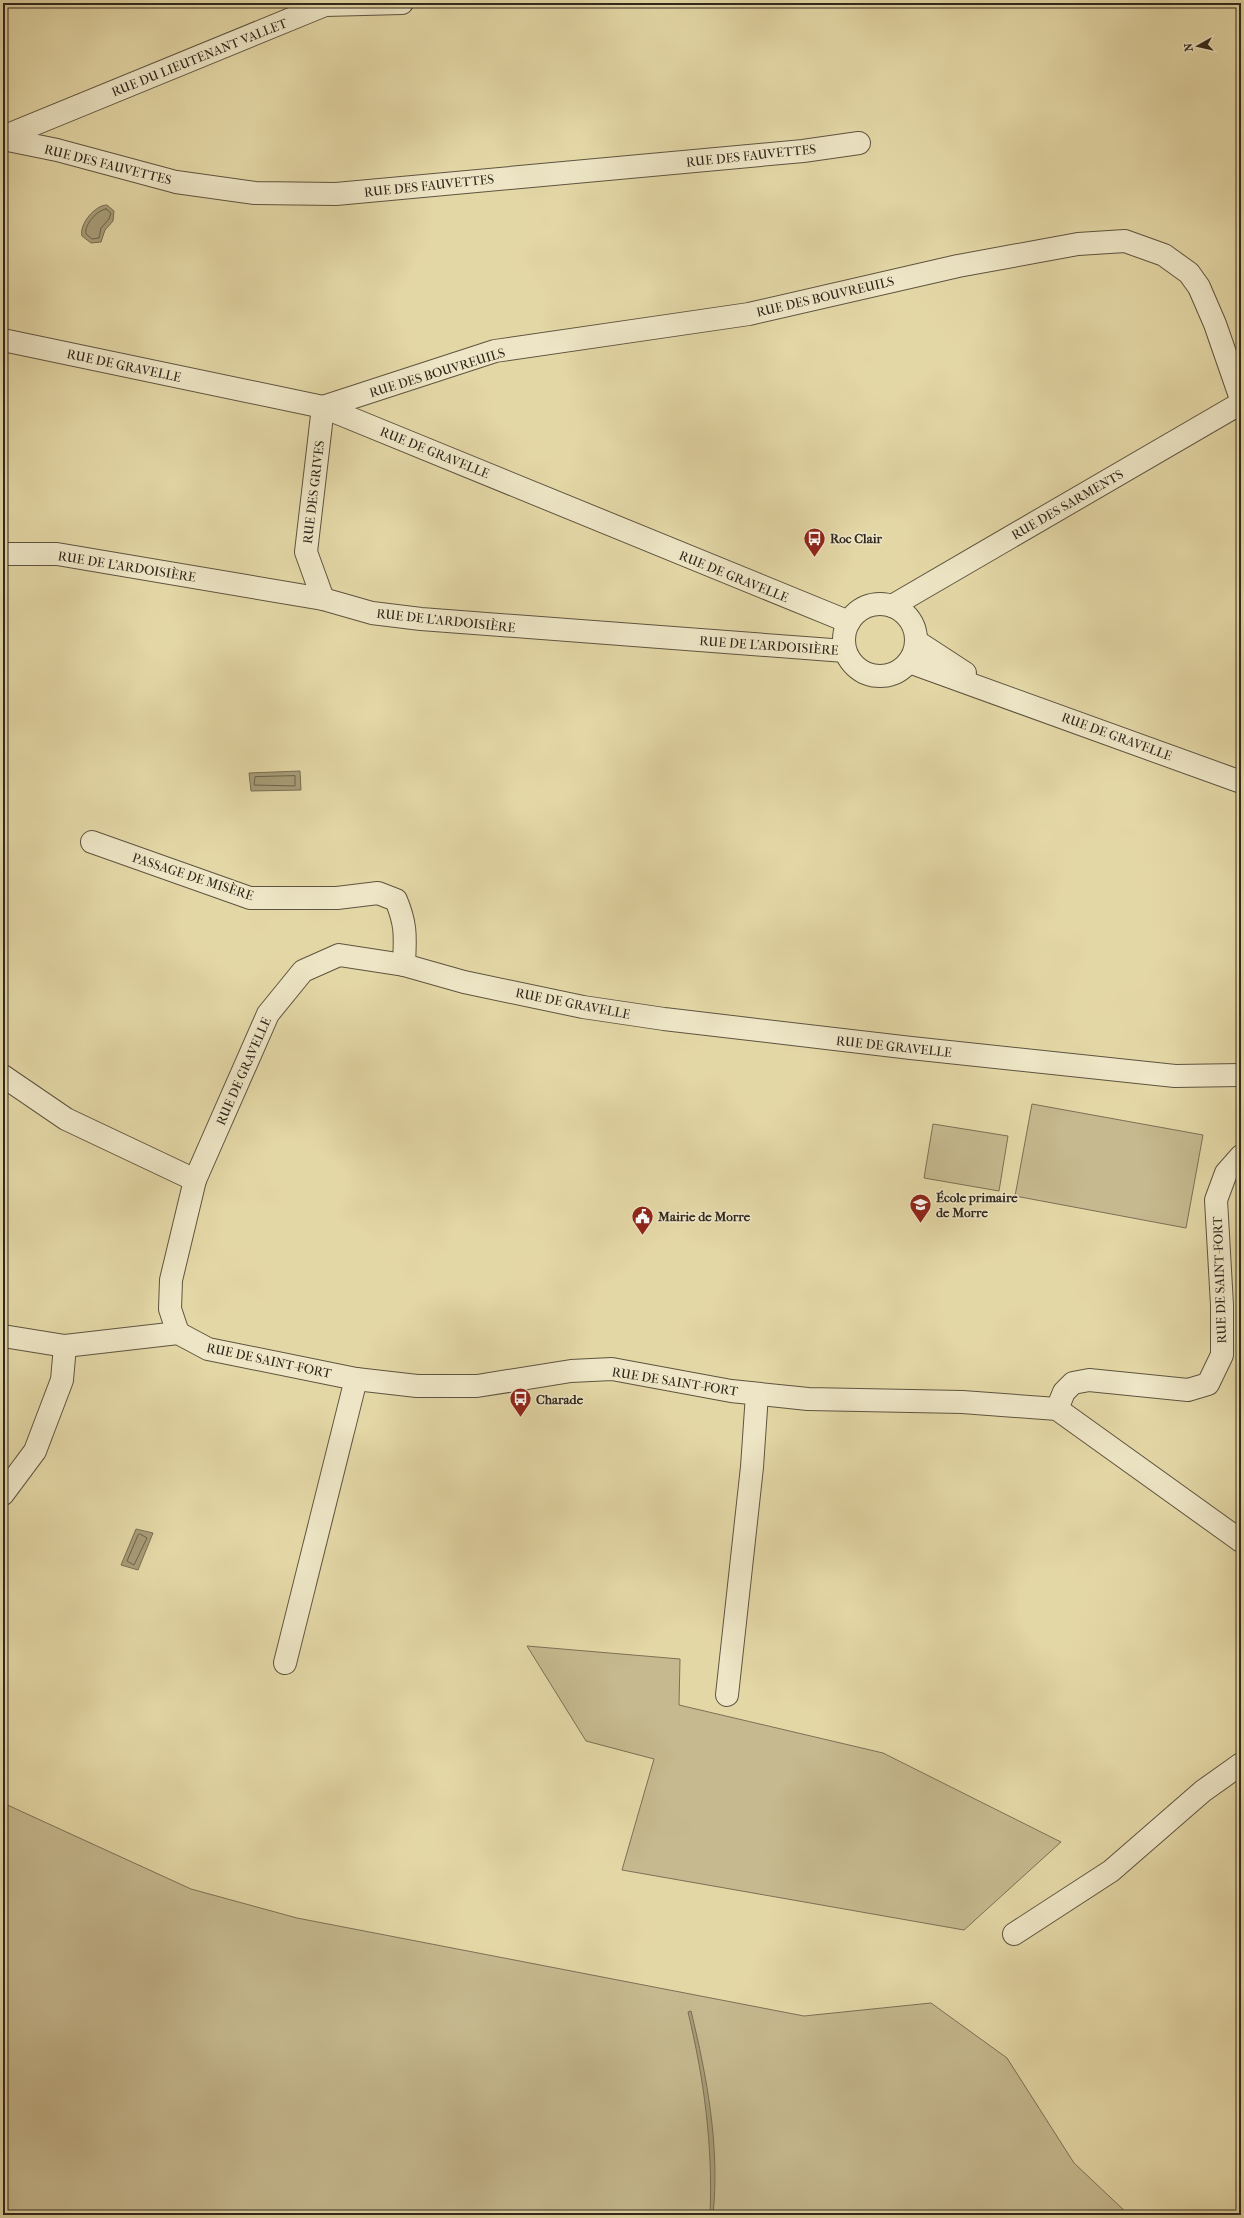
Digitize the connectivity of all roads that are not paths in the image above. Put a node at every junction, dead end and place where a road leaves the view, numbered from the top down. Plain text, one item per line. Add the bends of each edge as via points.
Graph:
1 (402, 3) edge
2 (3, 138) edge
3 (859, 143) dead end
4 (3, 340) edge
5 (1241, 399) edge
6 (1241, 403) edge
7 (323, 407) junction
8 (3, 554) edge
9 (323, 599) junction
10 (892, 606) junction
11 (849, 622) junction
12 (916, 641) junction
13 (845, 651) junction
14 (909, 662) junction
15 (993, 691) junction
16 (1241, 782) edge
17 (92, 842) dead end
18 (404, 964) junction
19 (1241, 1075) edge
20 (3, 1076) edge
21 (1241, 1156) edge
22 (196, 1180) junction
23 (178, 1333) junction
24 (3, 1336) edge
25 (65, 1346) junction
26 (356, 1379) junction
27 (757, 1394) junction
28 (1057, 1409) junction
29 (3, 1494) edge
30 (1241, 1541) edge
31 (285, 1663) dead end
32 (727, 1695) dead end
33 (1241, 1764) edge
34 (1014, 1934) dead end

1 - 2 street, RUE DU LIEUTENANT VALLET via 326,5
2 - 3 street, RUE DES FAUVETTES via 176,182 254,193 336,194 803,151
4 - 7 street, RUE DE GRAVELLE
5 - 7 street, RUE DES BOUVREUILS via 1215,324 1199,287 1189,273 1164,255 1125,242 1078,244 958,266 749,314 495,351
6 - 10 street, RUE DES SARMENTS
7 - 9 street, RUE DES GRIVES via 306,552
7 - 11 street, RUE DE GRAVELLE
8 - 9 street, RUE DE L'ARDOISIÈRE via 57,554
9 - 13 street, RUE DE L'ARDOISIÈRE via 372,613 420,619
10 - 11 street via 883,604 863,607
10 - 12 street via 902,611 910,620
11 - 13 street via 845,631
12 - 14 street
12 - 15 street, RUE DE GRAVELLE
13 - 14 street via 850,661 869,674 880,676 901,670
14 - 15 street, RUE DE GRAVELLE
15 - 16 street, RUE DE GRAVELLE
17 - 18 street, PASSAGE DE MISÈRE via 250,898 337,898 378,893 396,900 404,919
18 - 19 street, RUE DE GRAVELLE via 464,982 583,1008 664,1019 1175,1076
18 - 22 street, RUE DE GRAVELLE via 339,955 303,970 268,1014
20 - 22 street via 66,1119
21 - 28 street, RUE DE SAINT-FORT via 1226,1173 1216,1200 1222,1356 1208,1384 1188,1390 1089,1380 1073,1383 1064,1392
22 - 23 street, RUE DE GRAVELLE via 171,1280 170,1309
23 - 25 street
23 - 26 street, RUE DE SAINT-FORT via 208,1349
24 - 25 street
25 - 29 street via 62,1380 35,1451
26 - 27 street, RUE DE SAINT-FORT via 417,1386 477,1386 572,1371 612,1369
26 - 31 street
27 - 28 street, RUE DE SAINT-FORT via 808,1400 962,1402
27 - 32 street, RUE DE SAINT-FORT via 752,1467
28 - 30 street
33 - 34 street via 1203,1791 1111,1871

